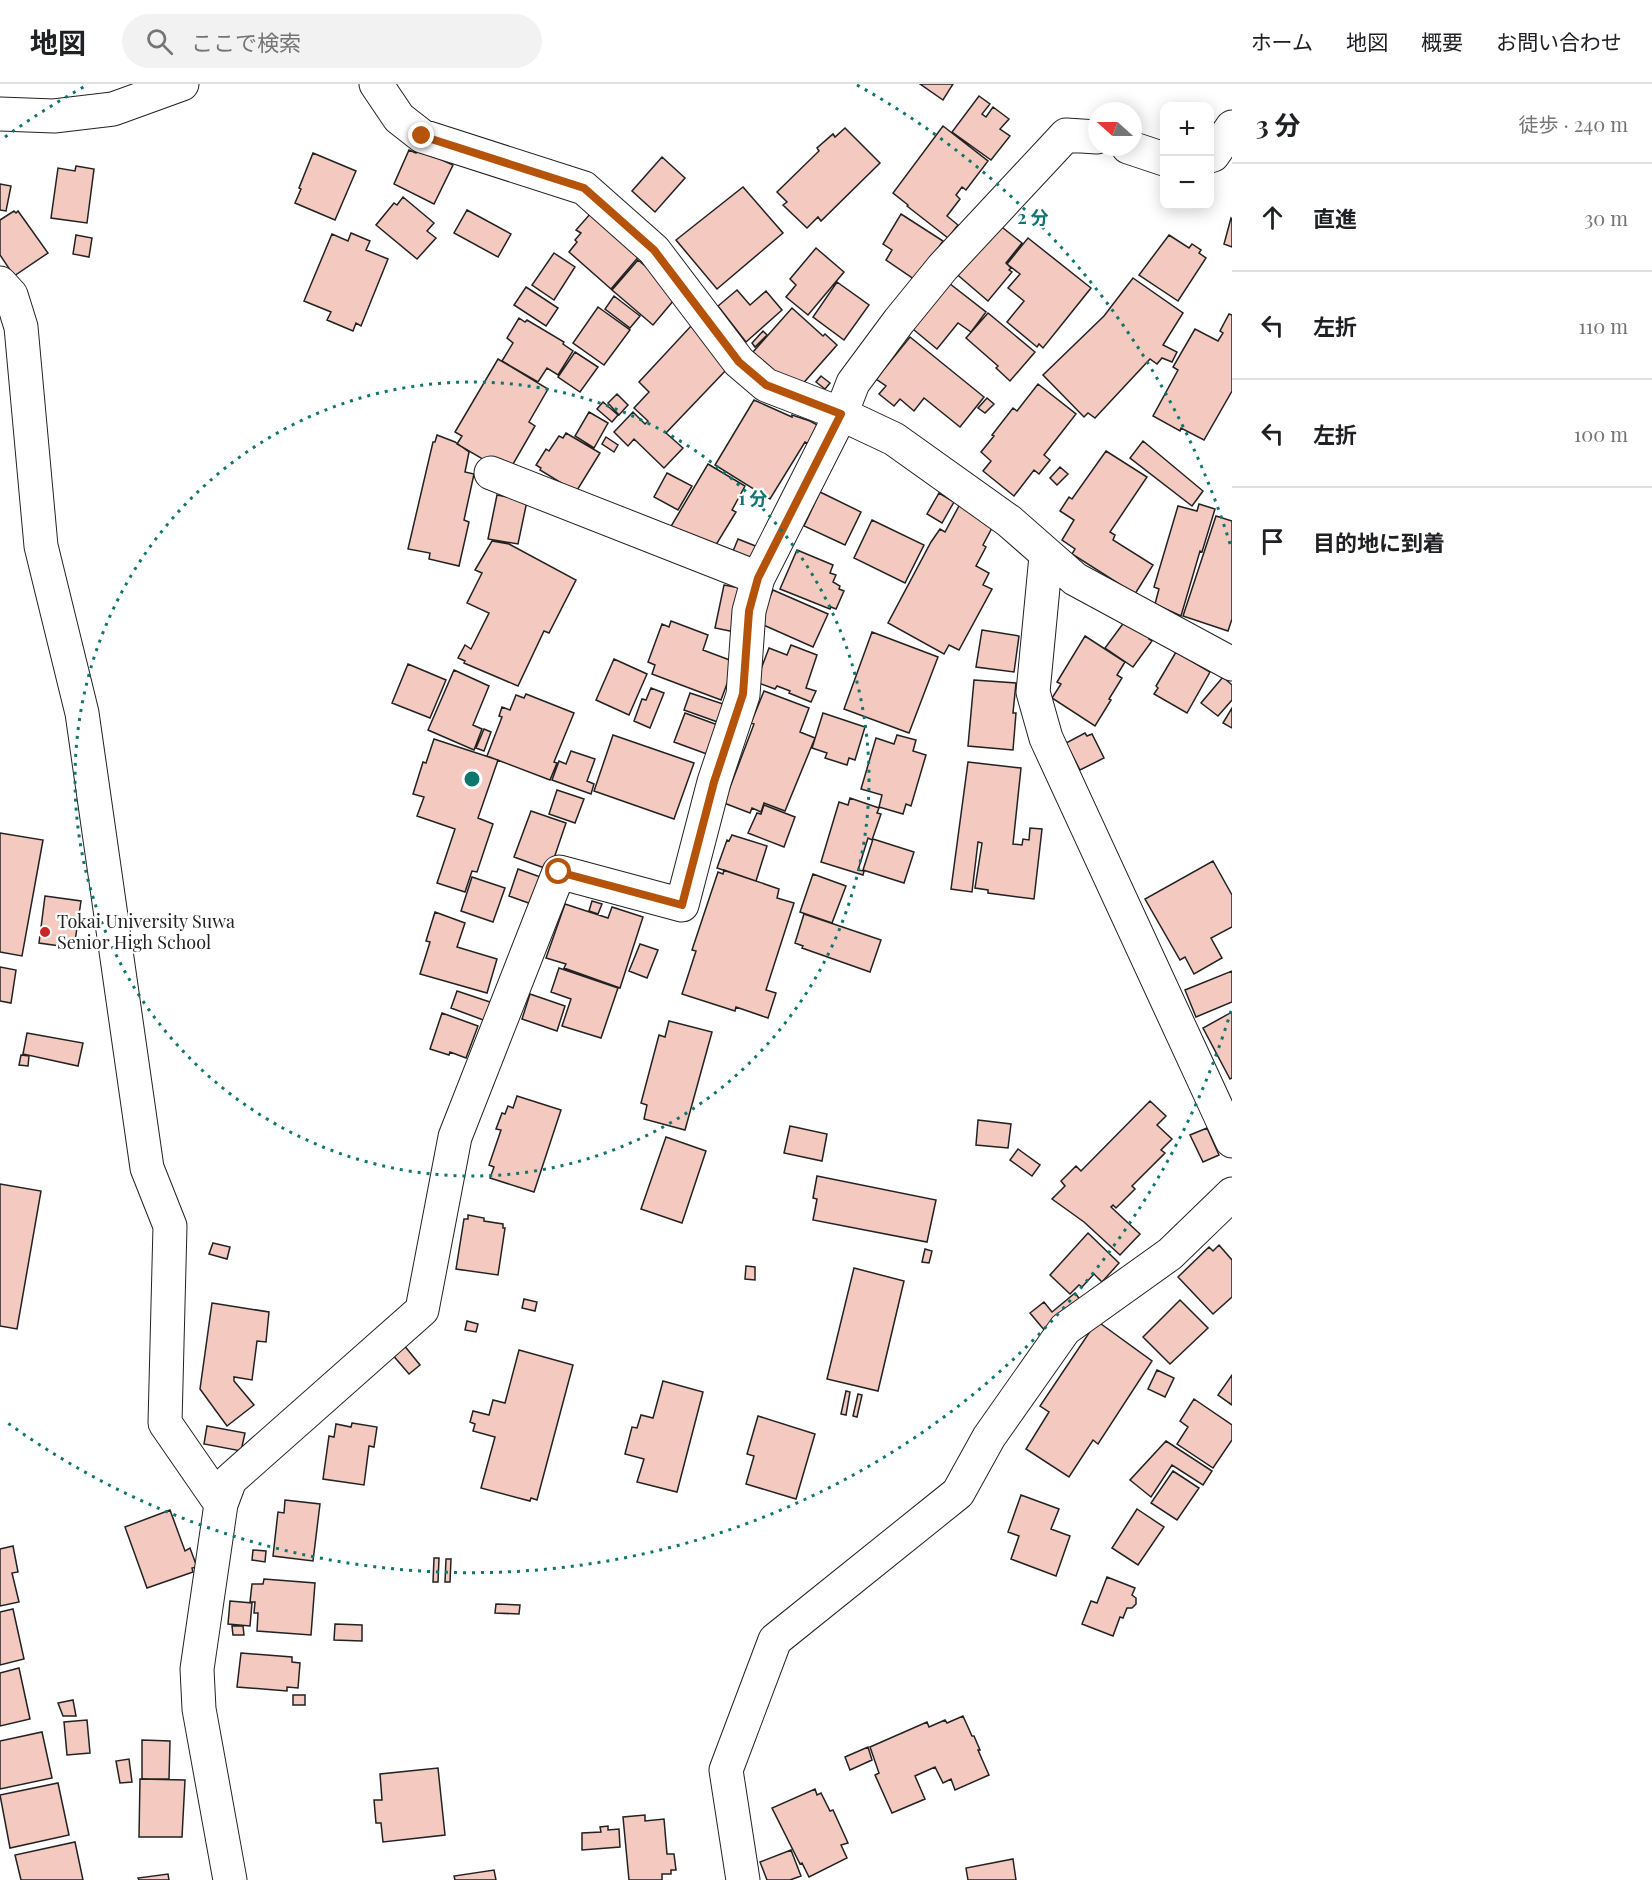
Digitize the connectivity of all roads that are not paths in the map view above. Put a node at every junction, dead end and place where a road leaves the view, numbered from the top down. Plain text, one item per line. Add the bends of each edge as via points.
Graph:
1 (182, 84) edge
2 (376, 84) edge
3 (0, 114) edge
4 (1232, 128) edge
5 (1088, 136) edge
6 (1142, 152) edge
7 (1214, 154) edge
8 (1160, 158) edge
9 (0, 283) edge
10 (841, 414) junction
11 (490, 472) dead end
12 (1046, 555) junction
13 (758, 578) junction
14 (1232, 664) edge
15 (1232, 1141) edge
16 (1232, 1194) edge
17 (221, 1504) junction
18 (230, 1880) edge
19 (743, 1880) edge

1 - 3 street via 113,110 54,116
2 - 10 street via 399,118 422,136 584,188 654,250 739,362 766,385
4 - 7 street
5 - 10 street via 1066,135 950,259 854,383
6 - 8 street
9 - 17 street via 11,295 21,327 41,546 82,713 147,1168 170,1226 165,1423
10 - 12 street via 894,440 1009,521
10 - 13 street
11 - 13 street
12 - 14 street via 1075,579
12 - 15 street via 1033,692 1046,738
13 - 17 street via 749,611 743,694 714,782 682,905 559,872 455,1137 422,1310 230,1480
16 - 19 street via 1170,1254 1065,1329 989,1437 958,1493 775,1640 726,1770
17 - 18 street via 197,1668 199,1709

